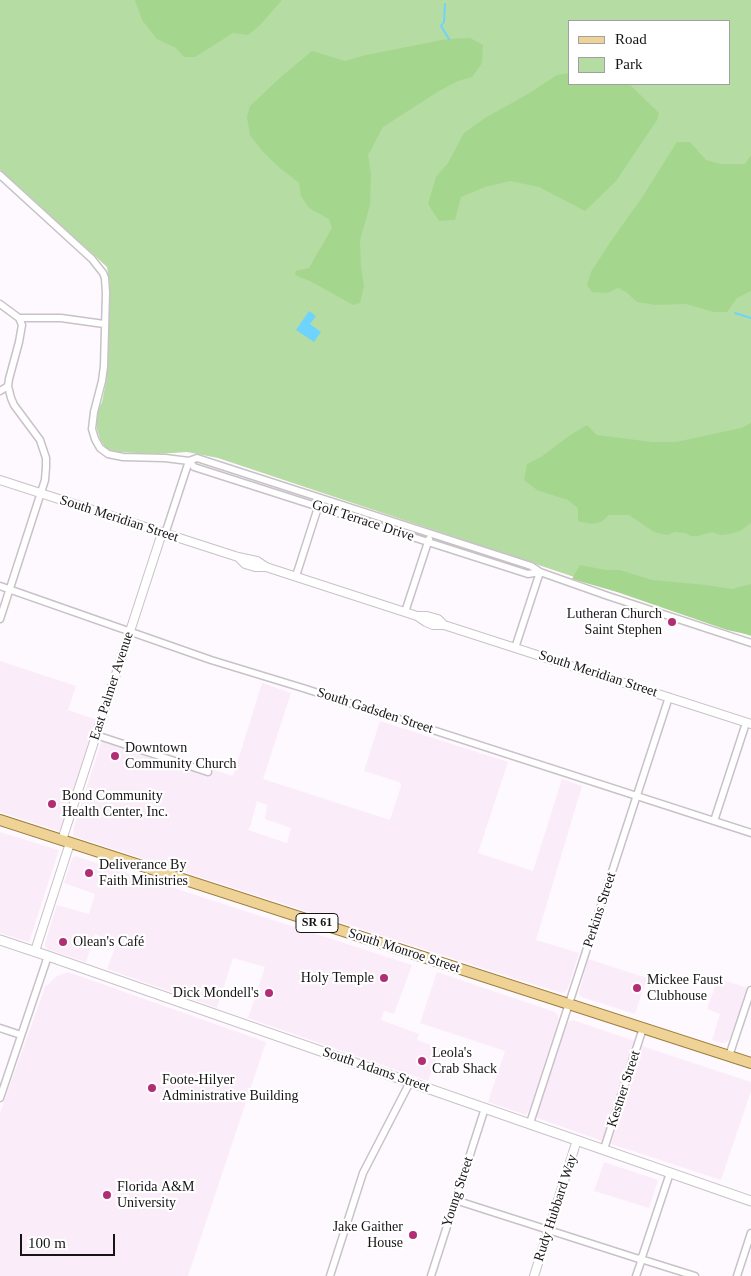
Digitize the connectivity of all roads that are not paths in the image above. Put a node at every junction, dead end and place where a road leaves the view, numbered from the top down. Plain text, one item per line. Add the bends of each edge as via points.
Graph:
1 (0, 175) edge
2 (0, 304) edge
3 (19, 318) junction
4 (104, 324) junction
5 (8, 386) junction
6 (0, 391) edge
7 (189, 461) junction
8 (0, 480) edge
9 (40, 494) junction
10 (321, 498) junction
11 (318, 507) junction
12 (164, 533) junction
13 (431, 533) junction
14 (428, 542) junction
15 (540, 572) junction
16 (296, 576) junction
17 (0, 586) edge
18 (10, 589) junction
19 (405, 612) junction
20 (0, 619) edge
21 (130, 631) junction
22 (751, 643) edge
23 (516, 648) junction
24 (669, 697) junction
25 (748, 723) edge
26 (96, 735) junction
27 (208, 772) dead end
28 (637, 796) junction
29 (0, 820) edge
30 (714, 821) junction
31 (751, 833) edge
32 (66, 842) junction
33 (0, 940) edge
34 (35, 951) junction
35 (48, 956) junction
36 (751, 990) edge
37 (569, 1004) junction
38 (0, 1028) edge
39 (643, 1028) junction
40 (21, 1035) junction
41 (729, 1056) junction
42 (751, 1063) edge
43 (410, 1082) junction
44 (0, 1098) edge
45 (484, 1108) junction
46 (530, 1123) junction
47 (578, 1140) junction
48 (604, 1149) junction
49 (670, 1173) junction
50 (455, 1200) junction
51 (751, 1200) edge
52 (549, 1230) junction
53 (751, 1233) edge
54 (642, 1260) junction
55 (330, 1276) edge
56 (431, 1276) edge
57 (534, 1276) edge
58 (636, 1276) edge
59 (695, 1276) edge
60 (737, 1276) edge

1 - 4 street, Golf Terrace Drive via 92,259 103,273 106,287
2 - 3 street
3 - 4 street via 61,318
3 - 5 street via 22,325
4 - 7 street, Golf Terrace Drive via 104,366 92,429 100,448 108,454 123,457
5 - 6 street
5 - 9 street via 14,405 44,449 45,480
7 - 10 street, Golf Terrace Drive via 197,458
7 - 11 street, Golf Terrace Drive via 194,468
7 - 12 street, East Palmer Avenue
8 - 9 street, South Meridian Street
9 - 12 street, South Meridian Street
9 - 18 street
10 - 11 street
10 - 13 street, Golf Terrace Drive
11 - 14 street, Golf Terrace Drive
11 - 16 street
12 - 16 street, South Meridian Street via 238,558 245,564 266,566
12 - 21 street, East Palmer Avenue
13 - 14 street
13 - 15 street, Golf Terrace Drive via 531,566
14 - 15 street, Golf Terrace Drive via 528,574
14 - 19 street
15 - 22 street, Golf Terrace Drive
15 - 23 street
16 - 19 street, South Meridian Street
17 - 18 street, South Gadsden Street
18 - 20 street
18 - 21 street, South Gadsden Street
19 - 23 street, South Meridian Street via 433,625 444,625
21 - 26 street, East Palmer Avenue
21 - 28 street, South Gadsden Street via 211,660
23 - 24 street, South Meridian Street
24 - 25 street, South Meridian Street
24 - 28 street, Perkins Street
25 - 30 street
26 - 27 street
26 - 32 street, East Palmer Avenue
28 - 30 street, South Gadsden Street
28 - 37 street, Perkins Street
29 - 32 main road, South Monroe Street / SR 61
30 - 31 street, South Gadsden Street
32 - 34 street, East Palmer Avenue
32 - 37 main road, South Monroe Street / SR 61
33 - 34 main road, South Adams Street
34 - 35 main road, South Adams Street
35 - 40 street
35 - 43 main road, South Adams Street
36 - 41 street
37 - 39 main road, South Monroe Street / SR 61
37 - 46 street, Perkins Street
38 - 40 street
39 - 41 main road, South Monroe Street / SR 61
39 - 48 street, Kestner Street
40 - 44 street
41 - 42 main road, South Monroe Street / SR 61
43 - 45 main road, South Adams Street
43 - 55 street via 363,1173
45 - 46 main road, South Adams Street
45 - 50 street, Young Street
46 - 47 main road, South Adams Street
47 - 48 main road, South Adams Street
47 - 52 street, Rudy Hubbard Way
48 - 49 main road, South Adams Street
49 - 51 main road, South Adams Street
49 - 54 street
50 - 52 street
50 - 56 street, Young Street
52 - 54 street
52 - 57 street, Rudy Hubbard Way
53 - 60 street
54 - 58 street
54 - 59 street

